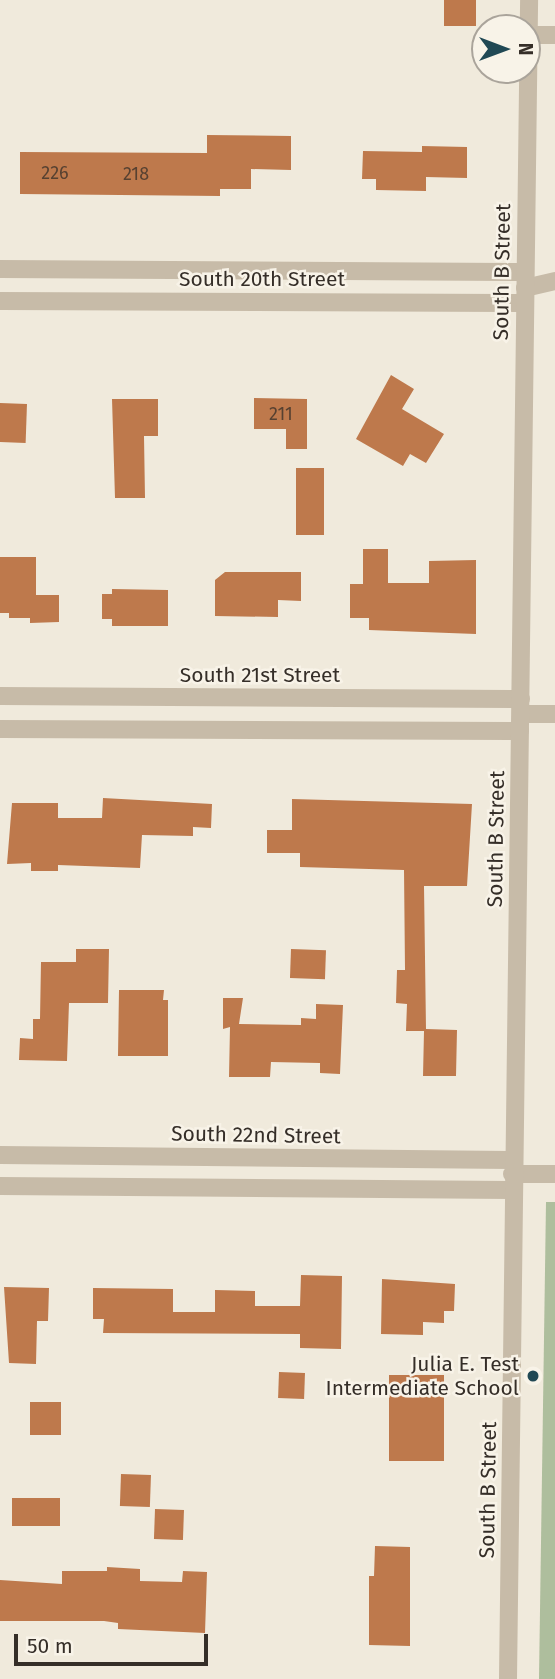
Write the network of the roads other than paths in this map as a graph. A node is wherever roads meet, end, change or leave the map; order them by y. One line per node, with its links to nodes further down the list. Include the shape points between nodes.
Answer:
1 (527, 84): 5 (street, South B Street)
2 (0, 268): 3 (street, South 20th Street)
3 (137, 270): 5 (street, South 20th Street); 7 (street)
4 (555, 281): 5 (street, South 20th Street)
5 (524, 288): 7 (street, South 20th Street); 11 (street, South B Street)
6 (0, 301): 7 (street, South 20th Street)
7 (139, 302)
8 (0, 696): 9 (street, South 21st Street)
9 (107, 696): 11 (street, South 21st Street); 13 (street)
10 (555, 714): 11 (street, South 21st Street)
11 (521, 715): 13 (street, South 21st Street); 17 (street, South B Street)
12 (0, 729): 13 (street, South 21st Street)
13 (107, 730)
14 (0, 1155): 15 (street, South 22nd Street)
15 (107, 1156): 17 (street, South 22nd Street); 19 (street)
16 (555, 1174): 17 (street, South 22nd Street)
17 (512, 1175): 19 (street, South 22nd Street); 20 (street, South B Street)
18 (0, 1186): 19 (street, South 22nd Street)
19 (109, 1187)
20 (508, 1679)

